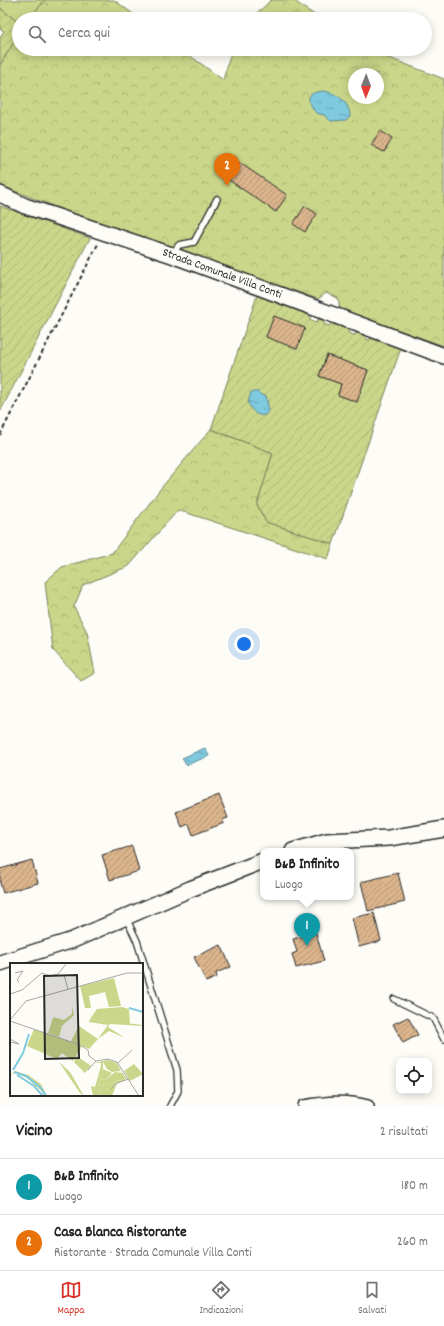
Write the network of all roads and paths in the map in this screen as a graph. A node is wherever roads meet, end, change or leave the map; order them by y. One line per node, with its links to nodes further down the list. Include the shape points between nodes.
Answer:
1 (0, 194): 3 (street, Strada Comunale Villa Conti, via 25,206)
2 (217, 199): 4 (lane, via 194,242 179,244)
3 (104, 232): 4 (street, Strada Comunale Villa Conti); 6 (path)
4 (172, 255): 5 (street, Strada Comunale Villa Conti)
5 (444, 356)
6 (0, 435)
7 (444, 829): 8 (street, via 389,838 327,841)
8 (303, 848)
9 (260, 862): 10 (street, via 190,889)
10 (126, 918): 11 (street, via 73,940); 14 (lane, via 144,963 177,1070 178,1091)
11 (0, 962)
12 (394, 999): 13 (lane, via 433,1018)
13 (444, 1039)
14 (170, 1106)
15 (304, 1106): 16 (street, via 338,1102)
16 (368, 1106)

